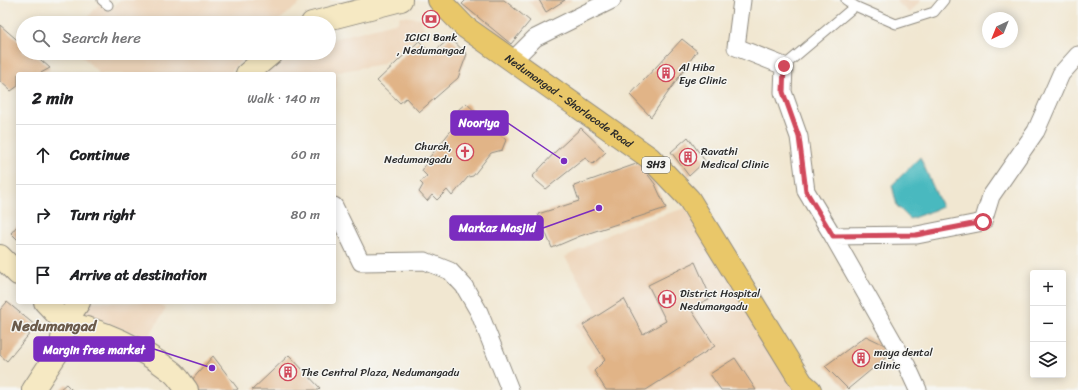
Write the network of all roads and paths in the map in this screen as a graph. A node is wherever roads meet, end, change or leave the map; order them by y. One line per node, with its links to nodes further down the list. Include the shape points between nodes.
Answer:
1 (333, 0): 9 (main road)
2 (401, 0): 10 (main road)
3 (438, 0): 13 (main road, Nedumangad - Shorlacode Road / SH3, via 466,26)
4 (612, 0): 13 (street, via 534,38)
5 (742, 0): 14 (street, via 736,47)
6 (846, 0): 8 (lane)
7 (944, 0): 8 (lane, via 934,12 896,24)
8 (855, 6): 14 (lane)
9 (316, 16)
10 (336, 17)
11 (1078, 55): 17 (street, via 1061,74 1036,131 992,196 983,222 916,235)
12 (264, 60): 15 (main road)
13 (512, 60): 23 (main road, Nedumangad - Shorlacode Road / SH3, via 650,158 689,199)
14 (784, 66): 17 (street, via 783,92 799,137 806,191)
15 (250, 72)
16 (336, 210): 26 (street, via 361,262 425,261 450,271 464,286 479,312)
17 (833, 236): 27 (street)
18 (0, 256): 19 (main road)
19 (16, 272)
20 (46, 304): 22 (main road)
21 (79, 304): 22 (main road)
22 (65, 323): 24 (main road, via 60,349); 25 (main road, via 85,326 134,347 173,372)
23 (804, 388)
24 (33, 390)
25 (187, 390)
26 (510, 390)
27 (918, 390)

